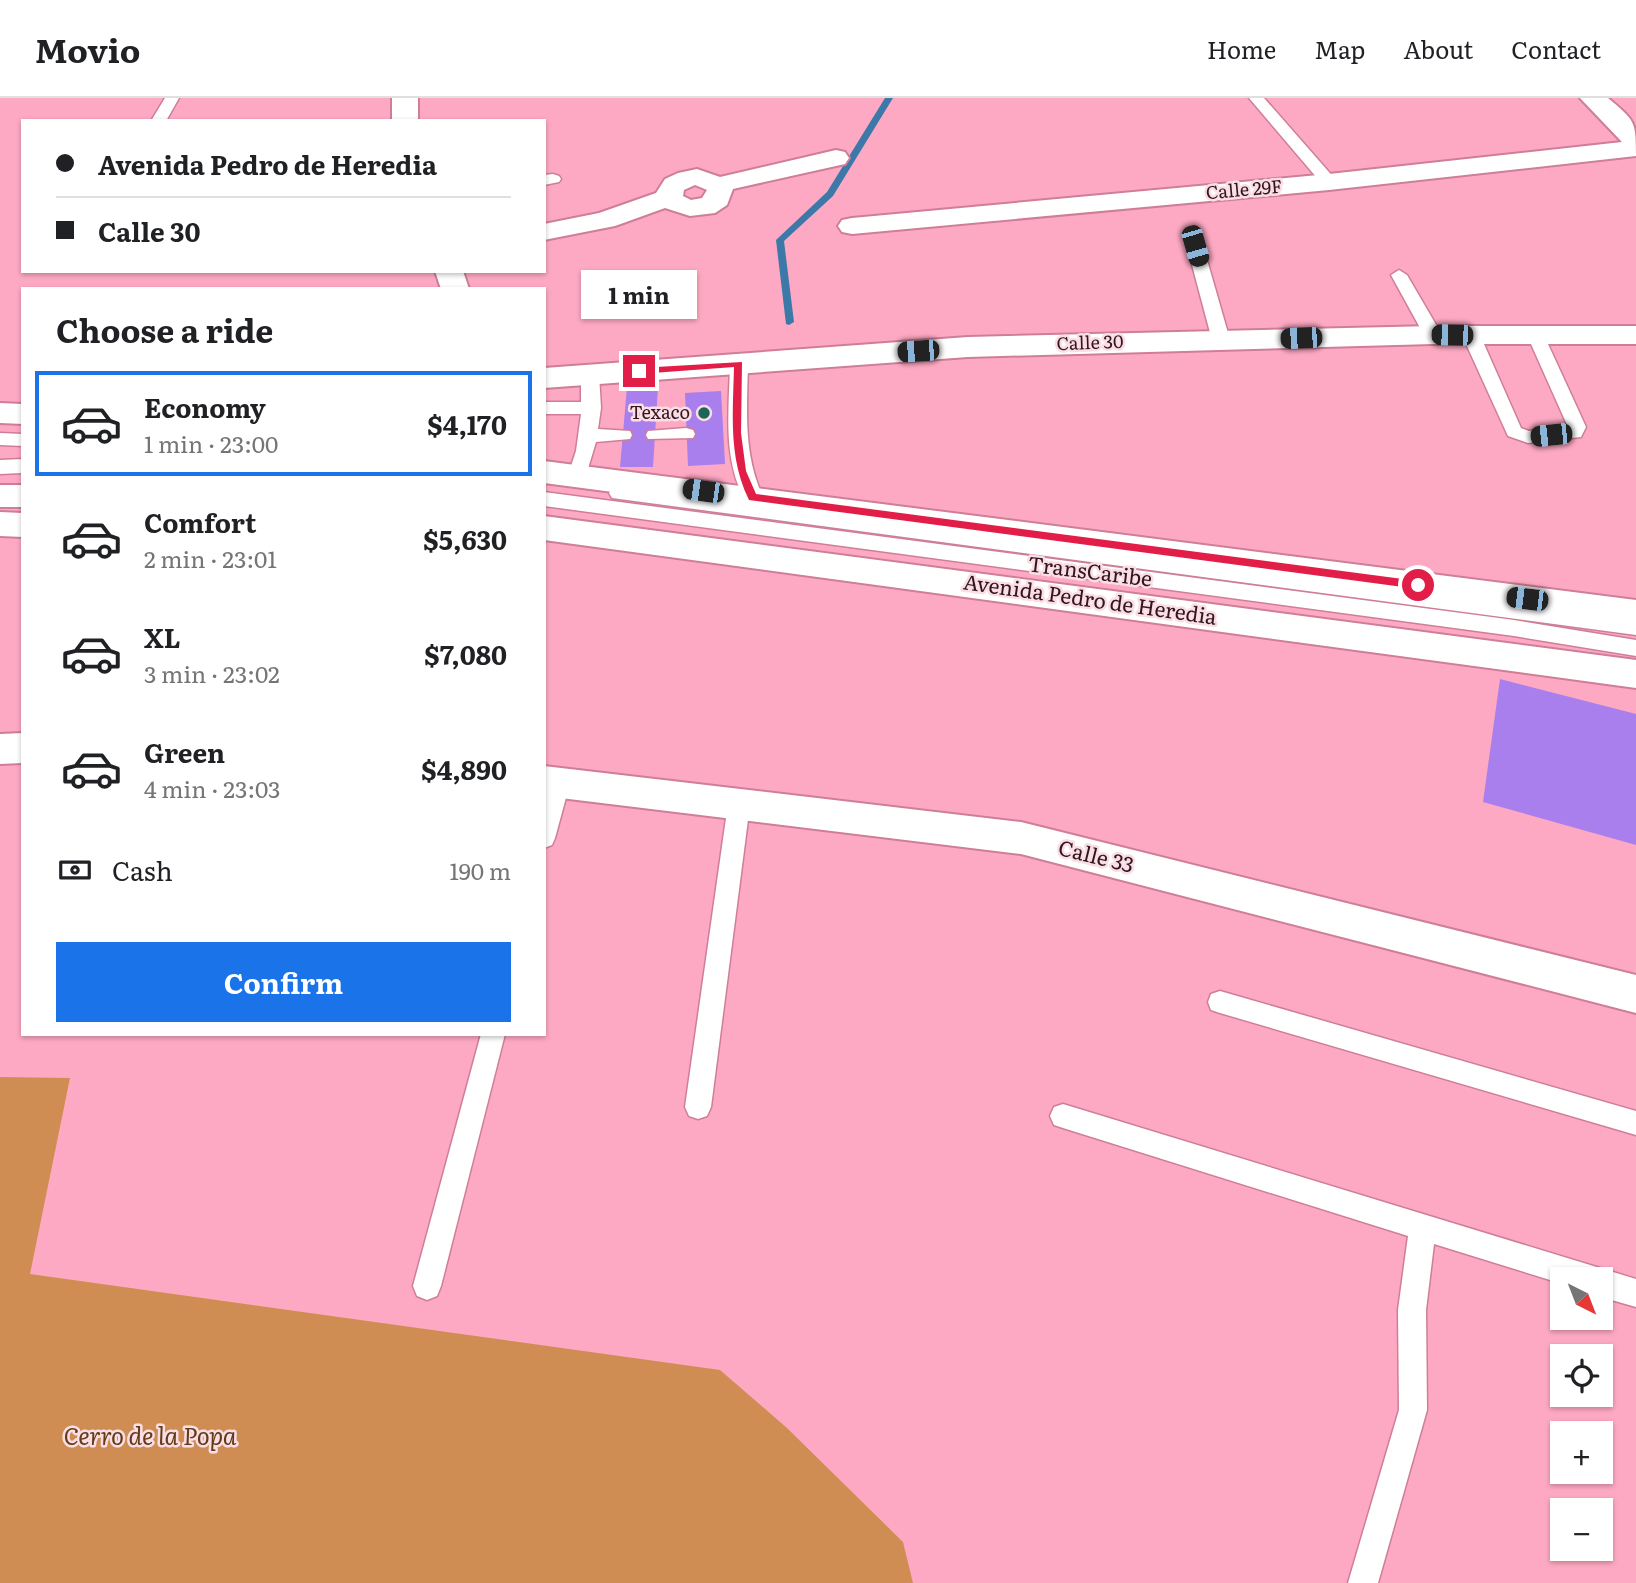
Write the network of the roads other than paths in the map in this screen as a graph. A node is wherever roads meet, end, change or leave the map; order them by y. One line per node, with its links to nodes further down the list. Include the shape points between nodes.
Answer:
1 (172, 98): 5 (lane)
2 (405, 98): 6 (main road)
3 (1256, 98): 11 (lane)
4 (1593, 98): 7 (main road)
5 (159, 119)
6 (405, 119)
7 (1628, 121): 8 (main road)
8 (1636, 142)
9 (1636, 148): 11 (main road, Calle 29F)
10 (836, 158): 13 (main road, via 718,185 719,200 698,209 685,208 669,198 605,220)
11 (1329, 182): 12 (main road, Calle 29F)
12 (852, 226)
13 (546, 232)
14 (1195, 246): 20 (lane)
15 (1399, 275): 16 (lane)
16 (1433, 335): 17 (main road, Calle 30); 20 (main road, Calle 30)
17 (1471, 335): 18 (main road, Calle 30); 18 (lane, via 1514,432 1528,437 1574,433 1577,427)
18 (1536, 335): 19 (main road, Calle 30)
19 (1636, 335)
20 (1221, 340): 21 (main road, Calle 30, via 968,347)
21 (738, 364): 22 (main road, Calle 30); 41 (lane, via 730,433)
22 (590, 374): 23 (main road, Calle 30); 25 (lane)
23 (546, 377)
24 (546, 408): 25 (lane)
25 (592, 408): 31 (lane)
26 (0, 412): 27 (main road)
27 (21, 414)
28 (686, 434): 30 (lane)
29 (623, 435): 31 (lane)
30 (655, 435)
31 (588, 436): 37 (lane)
32 (0, 439): 33 (lane)
33 (21, 440)
34 (21, 466): 35 (lane)
35 (0, 467)
36 (546, 472): 37 (main road)
37 (578, 475): 41 (main road)
38 (546, 484): 47 (lane, TransCaribe)
39 (0, 496): 40 (main road)
40 (21, 496)
41 (753, 497): 46 (main road)
42 (546, 499): 48 (lane, TransCaribe)
43 (0, 524): 44 (main road)
44 (21, 525)
45 (546, 528): 49 (main road, Avenida Pedro de Heredia)
46 (1636, 613)
47 (1636, 628)
48 (1636, 648)
49 (1636, 674)
50 (0, 748): 51 (main road)
51 (21, 748)
52 (552, 782): 53 (main road, Calle 33); 54 (lane)
53 (740, 804): 55 (main road, Calle 33, via 1021,838); 58 (lane)
54 (546, 824)
55 (1636, 994)
56 (1220, 1002): 60 (lane)
57 (492, 1036): 63 (lane)
58 (698, 1107)
59 (1063, 1116): 61 (lane)
60 (1636, 1123)
61 (1422, 1228): 62 (lane); 66 (lane, via 1412,1310 1413,1410)
62 (1550, 1267)
63 (427, 1286)
64 (1614, 1287): 65 (lane)
65 (1636, 1293)
66 (1363, 1583)

